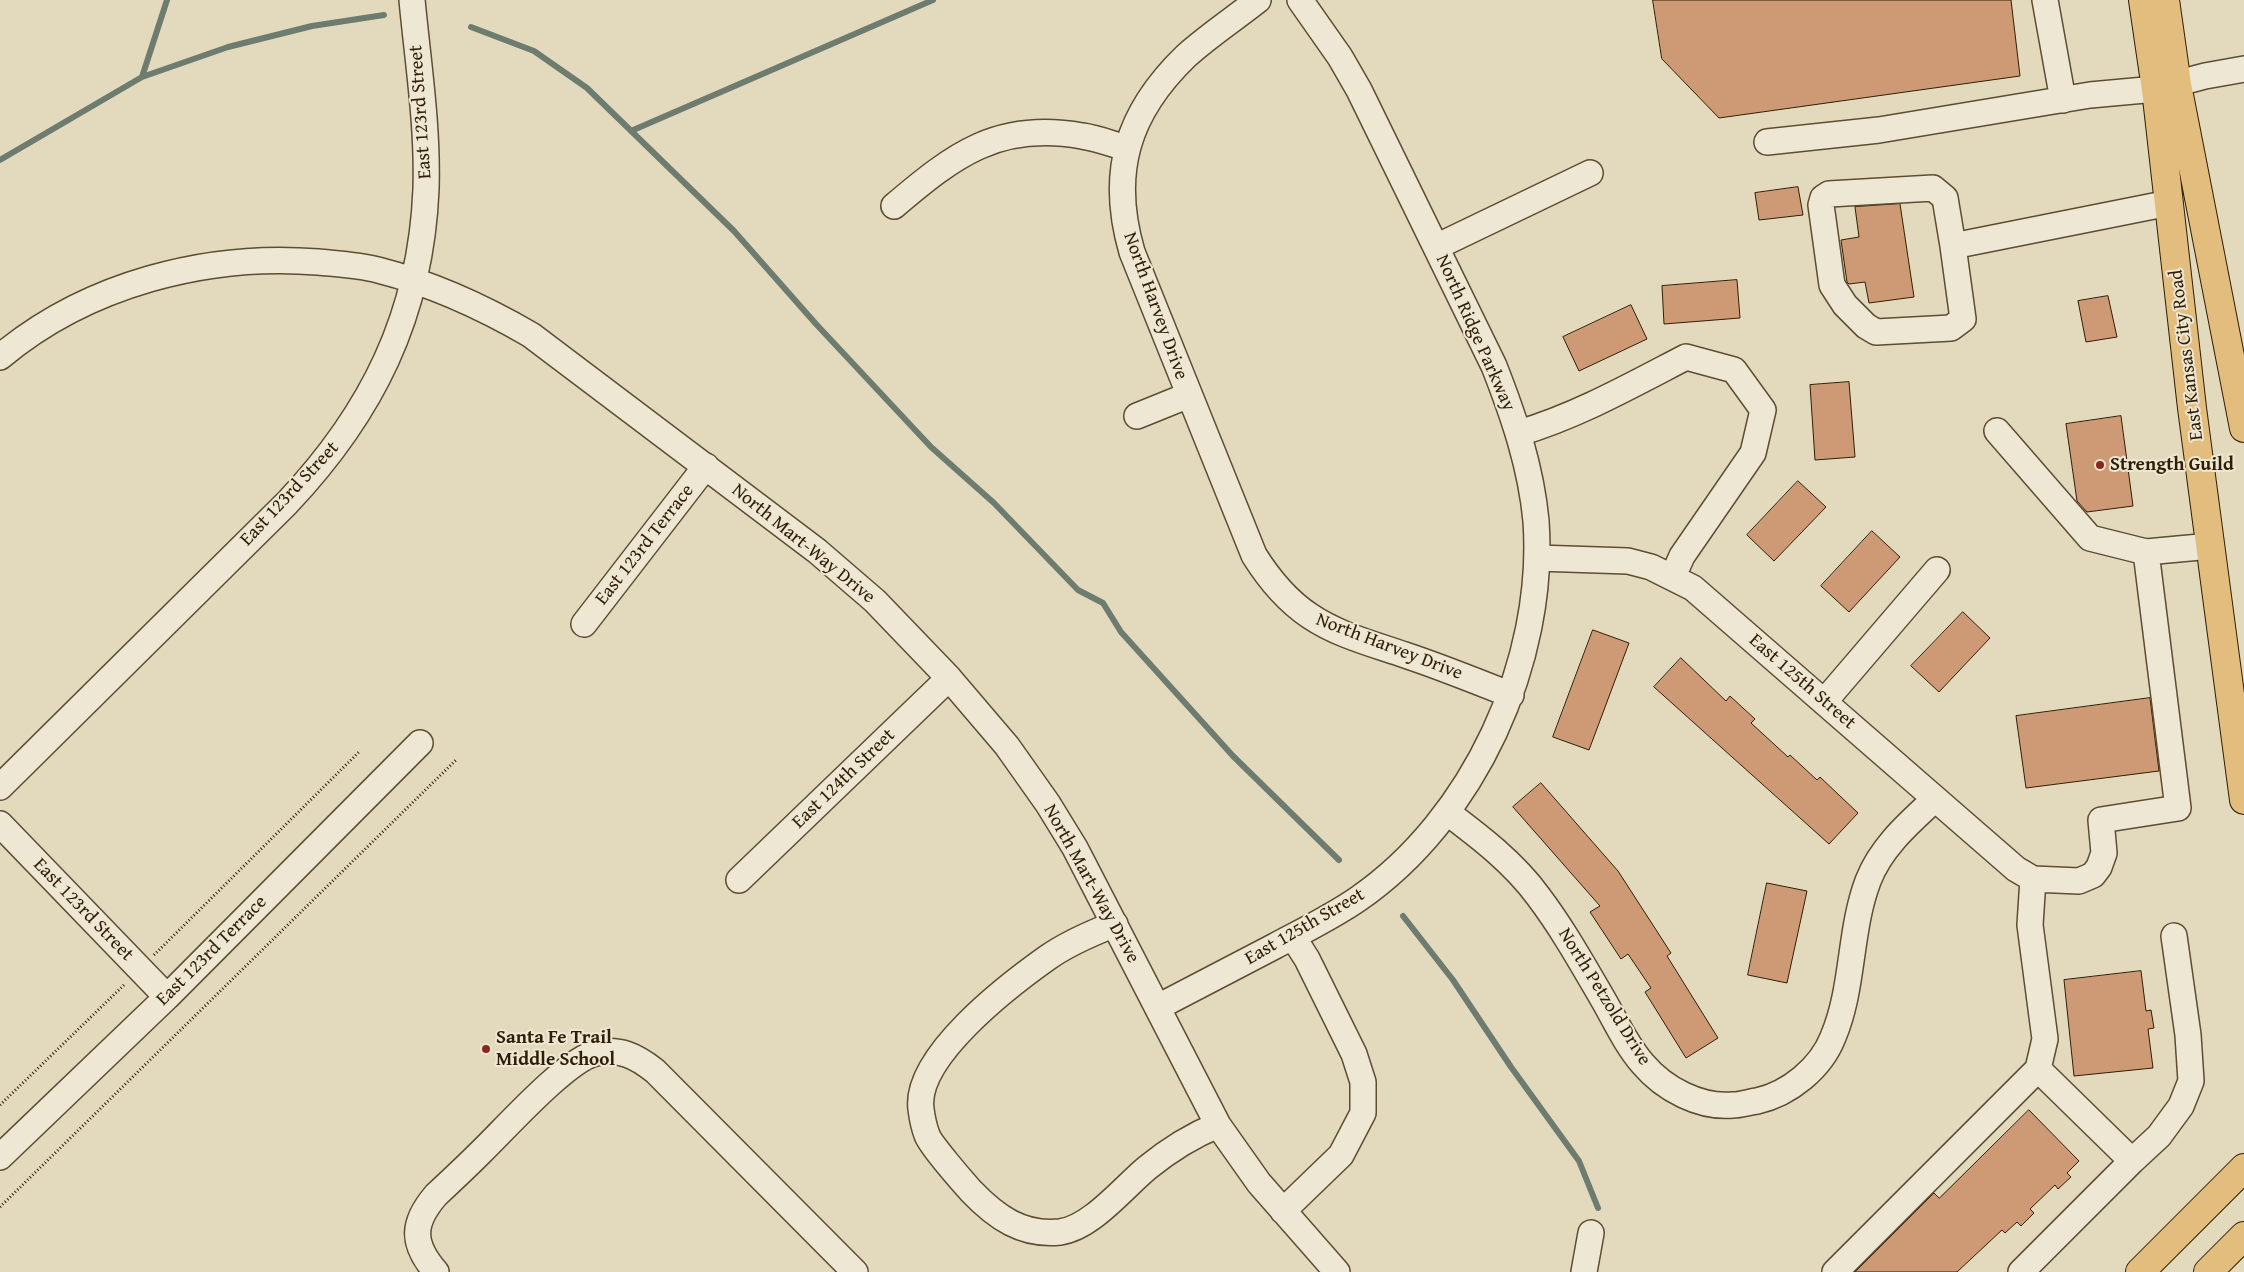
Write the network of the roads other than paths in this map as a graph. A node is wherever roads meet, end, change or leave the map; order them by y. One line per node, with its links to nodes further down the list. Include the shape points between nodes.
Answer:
1 (412, 0): 17 (street, East 123rd Street, via 426,160 423,226)
2 (1258, 0): 11 (street, North Harvey Drive, via 1188,55 1164,79 1132,129)
3 (1300, 0): 16 (street, North Ridge Parkway, via 1359,90)
4 (2045, 0): 9 (street)
5 (2143, 0): 8 (main road, East Kansas City Road)
6 (2165, 0): 8 (main road, East Kansas City Road)
7 (2244, 69): 8 (street)
8 (2167, 87): 9 (street); 13 (main road, East Kansas City Road); 21 (main road, East Kansas City Road)
9 (2062, 100): 10 (street, via 1879,130)
10 (1767, 142)
11 (1126, 148): 14 (street, via 1082,136 1053,133 993,140 936,170); 19 (street, North Harvey Drive, via 1121,194 1125,230)
12 (1590, 173): 16 (street)
13 (2169, 203): 15 (street); 25 (main road, East Kansas City Road)
14 (894, 206)
15 (1953, 246): 15 (street, via 1963,319 1951,328 1876,332 1845,305 1832,285 1821,206 1823,198 1830,194 1933,188 1945,198)
16 (1436, 247): 23 (street, North Ridge Parkway, via 1494,366)
17 (412, 281): 18 (street, North Mart-Way Drive, via 347,264 290,260 227,262 156,276 86,303 18,342); 24 (street, North Mart-Way Drive, via 456,296 531,335); 35 (street, East 123rd Street, via 404,315 384,367 350,428 329,456 287,504)
18 (0, 357)
19 (1189, 395): 20 (street, North Harvey Drive); 32 (street, North Harvey Drive, via 1254,555 1282,593 1309,616 1330,628)
20 (1137, 416)
21 (2244, 428)
22 (1997, 431): 26 (street, via 2090,538)
23 (1519, 432): 27 (street, North Ridge Parkway, via 1531,485); 29 (street, via 1542,426 1620,391 1686,357 1734,370 1762,410 1753,453 1682,556)
24 (706, 466): 30 (street, East 123rd Terrace); 31 (street, North Mart-Way Drive, via 817,551 875,601)
25 (2211, 546): 26 (street); 37 (main road, East Kansas City Road)
26 (2146, 552): 40 (street, via 2178,808 2101,820 2104,853 2093,875 2079,881)
27 (1537, 558): 29 (street, East 125th Street, via 1628,561); 32 (street, North Ridge Parkway, via 1528,634)
28 (1937, 570): 33 (street)
29 (1672, 576): 33 (street, East 125th Street, via 1693,588)
30 (584, 624)
31 (949, 678): 41 (street, East 124th Street); 42 (street, North Mart-Way Drive, via 1007,746 1048,804)
32 (1511, 695): 38 (street, East 125th Street)
33 (1824, 702): 36 (street, East 125th Street)
34 (420, 742): 45 (street, East 123rd Terrace)
35 (0, 787)
36 (1935, 799): 38 (street, North Petzold Drive, via 1902,829 1868,880 1843,1005 1825,1054 1814,1068 1785,1090 1768,1098 1732,1106 1688,1097 1664,1083 1642,1064 1537,894 1500,854); 40 (street, East 125th Street, via 2001,857)
37 (2244, 800)
38 (1448, 813): 43 (street, East 125th Street, via 1398,866 1365,893)
39 (0, 824): 45 (street, East 123rd Street)
40 (2034, 879): 47 (street, via 2030,925 2045,1039)
41 (739, 880)
42 (1115, 924): 46 (street, North Mart-Way Drive); 48 (street, via 1048,957 998,996 937,1056 926,1074 920,1107 927,1136 969,1189 1004,1220 1029,1231 1061,1232 1084,1224 1182,1141)
43 (1293, 936): 46 (street, East 125th Street); 52 (street, via 1354,1054 1363,1082 1363,1113 1341,1155)
44 (2174, 936): 50 (street, via 2191,1081 2181,1106 2159,1136)
45 (167, 997): 49 (street, East 123rd Terrace)
46 (1158, 1007): 48 (street, North Mart-Way Drive)
47 (2038, 1069): 50 (street); 61 (street)
48 (1218, 1125): 52 (street, North Mart-Way Drive)
49 (0, 1157)
50 (2132, 1161): 62 (street)
51 (2244, 1168): 63 (main road)
52 (1283, 1211): 57 (street, North Mart-Way Drive)
53 (1592, 1233): 60 (street)
54 (2244, 1236): 56 (main road)
55 (2244, 1254): 56 (main road)
56 (2213, 1267)
57 (1332, 1270)
58 (436, 1272): 59 (street, via 421,1248 416,1229 422,1211 550,1084 580,1060 593,1053 608,1051 623,1052 640,1059 655,1071)
59 (855, 1272)
60 (1584, 1272)
61 (1835, 1272)
62 (2021, 1272)
63 (2140, 1272)

